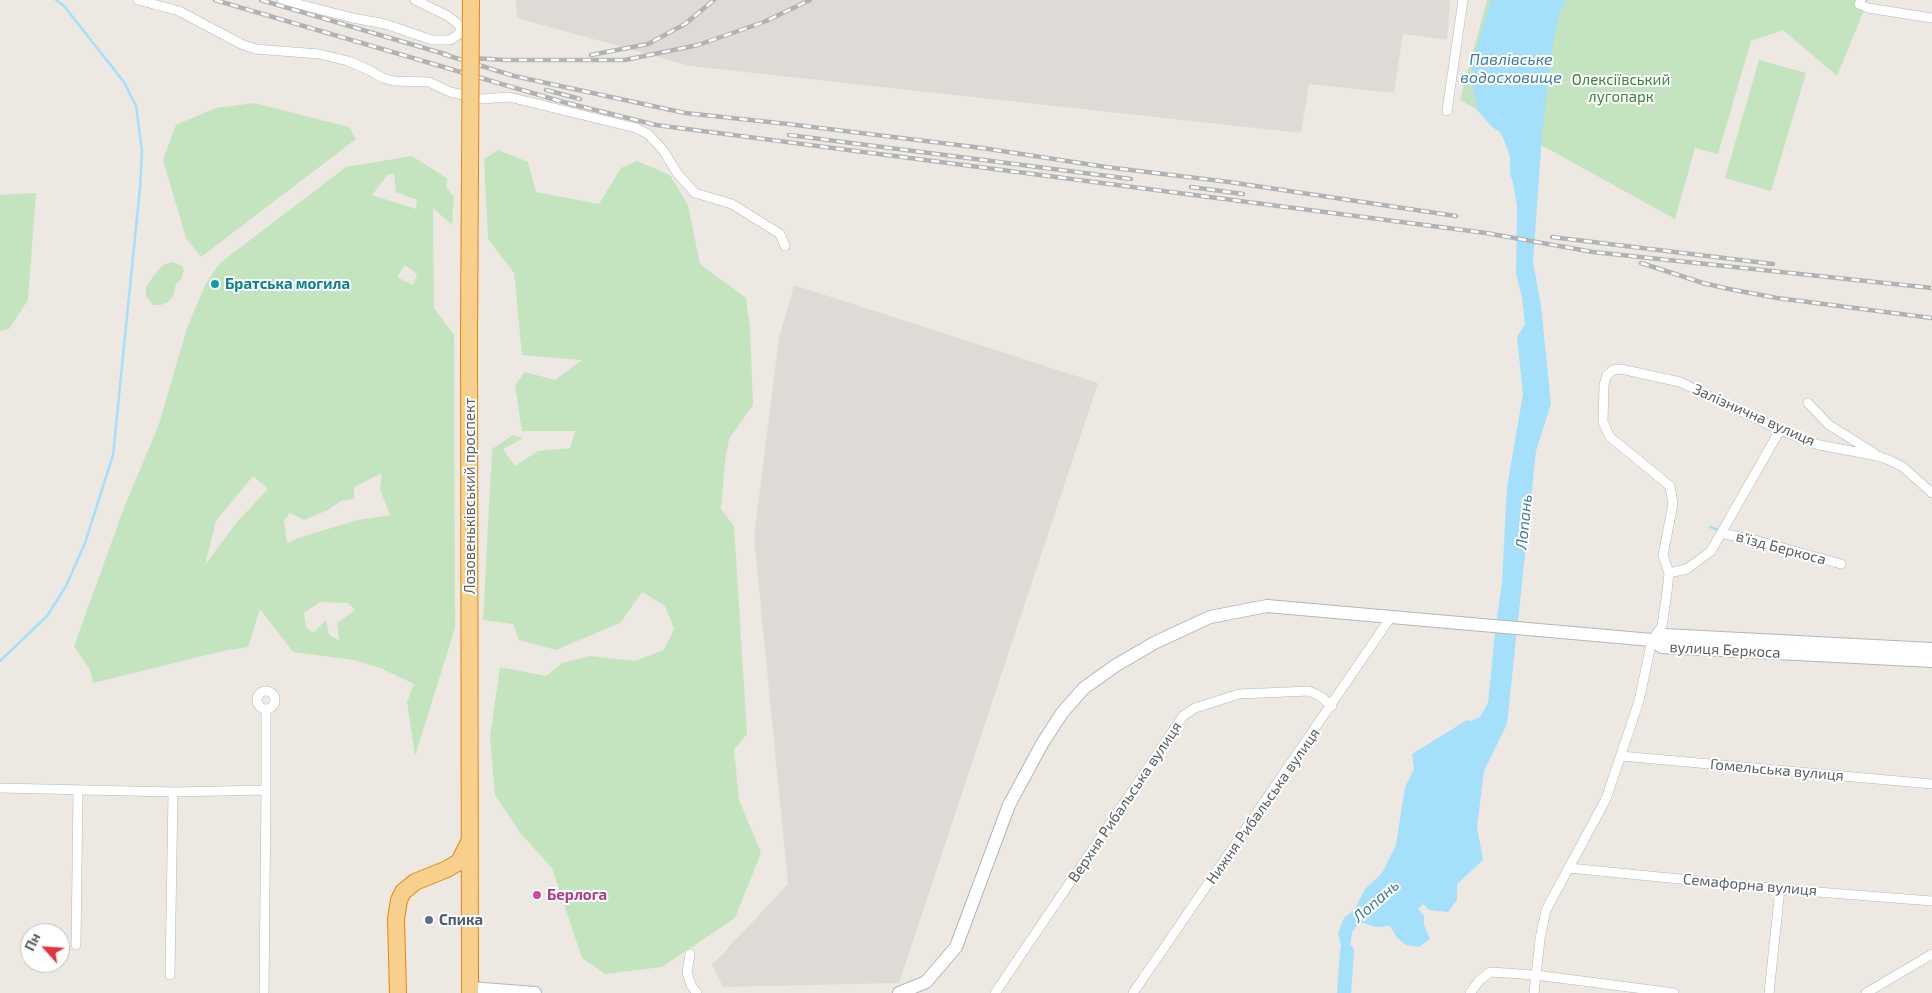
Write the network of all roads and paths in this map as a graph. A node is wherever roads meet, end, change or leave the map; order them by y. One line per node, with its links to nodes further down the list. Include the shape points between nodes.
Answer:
1 (138, 0): 9 (street, via 179,11 255,49 319,54 348,61 383,78 429,82 450,92 481,99 510,97 636,128 648,134 663,150 695,193 732,204 780,234)
2 (282, 0): 3 (street, via 385,24 432,40 450,40 459,34 458,24 448,16)
3 (415, 0)
4 (471, 0): 29 (highway, Лозовеньківський проспект, bridge)
5 (1463, 0): 8 (street)
6 (1861, 0): 7 (street, via 1859,4 1868,8)
7 (1932, 18)
8 (1447, 111)
9 (785, 246)
10 (1808, 403): 12 (street, via 1829,425)
11 (1780, 430): 12 (street, Залізнична вулиця, via 1819,445); 14 (street); 16 (street, Залізнична вулиця, via 1680,382 1621,369 1607,375 1602,422 1610,437 1670,486 1673,504 1663,555)
12 (1878, 456): 13 (street, Залізнична вулиця, via 1903,467)
13 (1932, 493)
14 (1723, 531): 15 (street, в’їзд Беркоса); 16 (street, via 1712,551 1686,569)
15 (1841, 564)
16 (1669, 573): 18 (street, via 1662,626)
17 (1391, 617): 18 (street); 21 (street, Нижня Рибальська вулиця); 43 (street, via 1267,606 1210,617 1154,643 1084,688 1062,713 1042,744 1009,805 956,946 926,982)
18 (1652, 640): 19 (street, вулиця Беркоса, via 1664,634); 20 (street, вулиця Беркоса, via 1662,647); 23 (street, via 1639,701)
19 (1932, 649)
20 (1932, 661)
21 (1332, 706): 44 (street, Верхня Рибальська вулиця, via 1309,691 1239,694 1195,708 1183,716); 45 (street, Нижня Рибальська вулиця)
22 (266, 710): 27 (street)
23 (1621, 756): 24 (street, Гомельська вулиця); 30 (street, via 1606,800)
24 (1932, 784)
25 (0, 788): 26 (street)
26 (78, 790): 28 (street); 33 (street)
27 (266, 790): 28 (street); 39 (street)
28 (173, 792): 36 (street)
29 (470, 840): 38 (highway, Лозовеньківський проспект); 40 (highway, via 459,862 415,882 402,892 396,919)
30 (1569, 868): 31 (street, Семафорна вулиця); 37 (street, via 1546,910)
31 (1780, 889): 32 (street, Семафорна вулиця); 49 (street)
32 (1932, 901)
33 (76, 945)
34 (690, 954): 42 (street, via 687,972)
35 (1932, 954): 50 (street)
36 (170, 975)
37 (1536, 975): 46 (street, via 1490,972); 47 (street); 48 (street)
38 (470, 991): 41 (street)
39 (264, 993)
40 (398, 993)
41 (535, 993)
42 (697, 993)
43 (899, 993)
44 (995, 993)
45 (1133, 993)
46 (1470, 993)
47 (1534, 993)
48 (1674, 993)
49 (1768, 993)
50 (1866, 993)

